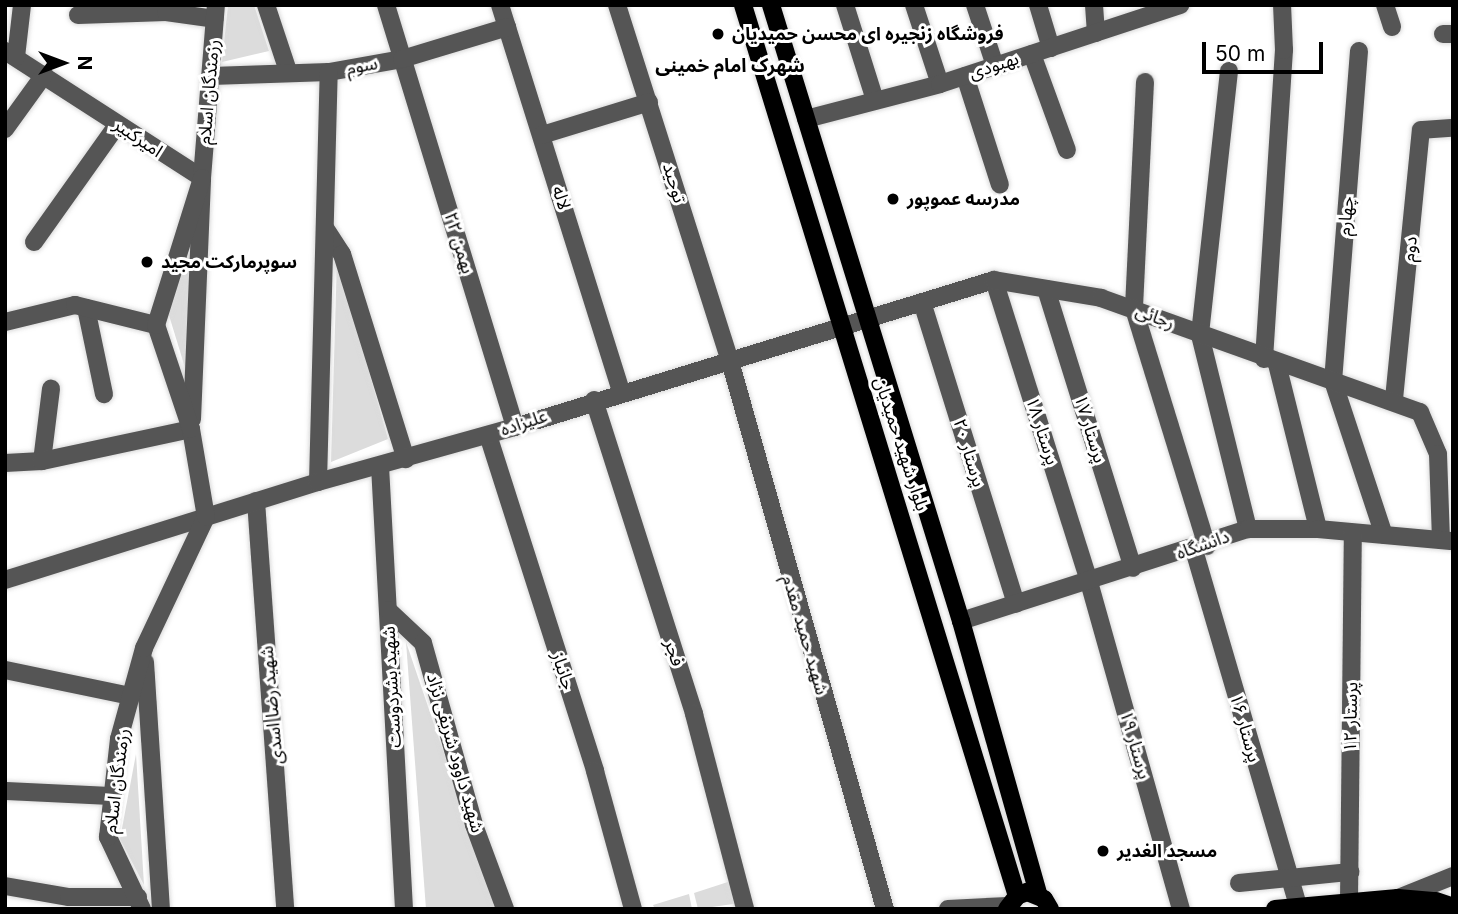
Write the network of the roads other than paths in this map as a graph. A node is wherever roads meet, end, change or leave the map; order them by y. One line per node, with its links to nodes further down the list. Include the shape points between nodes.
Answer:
1 (22, 5): 23 (street)
2 (266, 5): 27 (street)
3 (386, 5): 25 (street, ۲۲ بهمن)
4 (500, 5): 18 (street, لاله)
5 (617, 5): 36 (street, توحید)
6 (743, 5): 39 (main road, بلوار شهید حمیدیان)
7 (771, 5): 37 (main road, بلوار شهید حمیدیان)
8 (845, 5): 35 (street)
9 (914, 5): 34 (street)
10 (975, 5): 26 (street)
11 (1038, 5): 21 (street)
12 (1094, 5): 20 (street)
13 (1180, 5): 20 (street, بهبودی)
14 (1282, 5): 59 (street)
15 (1385, 5): 19 (street)
16 (215, 12): 17 (street); 31 (street, رزمندگان اسلام)
17 (78, 15)
18 (507, 27): 25 (street, سوم); 42 (street, لاله)
19 (1392, 27)
20 (1096, 33): 21 (street, بهبودی)
21 (1051, 48): 24 (street, بهبودی)
22 (1359, 51): 60 (street, چهارم)
23 (10, 54): 30 (street, امیرکبیر)
24 (1032, 54): 26 (street, بهبودی); 43 (street)
25 (402, 59): 29 (street, سوم); 66 (street, ۲۲ بهمن)
26 (995, 66): 32 (street, بهبودی)
27 (288, 71): 29 (street, سوم); 31 (street, سوم)
28 (1229, 71): 57 (street)
29 (329, 72): 46 (street)
30 (44, 75): 38 (street, امیرکبیر); 41 (street)
31 (211, 76): 44 (street, رزمندگان اسلام)
32 (965, 76): 34 (street, بهبودی); 45 (street)
33 (1145, 82): 52 (street, پرستار ۱۶)
34 (940, 84): 35 (street, بهبودی)
35 (875, 100): 37 (street, بهبودی)
36 (649, 102): 42 (street); 58 (street, توحید)
37 (806, 119): 39 (main road); 53 (main road, بلوار شهید حمیدیان)
38 (117, 125): 44 (street, امیرکبیر); 47 (street)
39 (780, 126): 56 (main road, بلوار شهید حمیدیان)
40 (1453, 128): 64 (street, دوم, via 1421,130)
41 (5, 129)
42 (542, 135): 62 (street, لاله)
43 (1067, 150)
44 (202, 178): 55 (street, رزمندگان اسلام); 67 (street, رزمندگان اسلام)
45 (1000, 185)
46 (325, 228): 69 (street, via 342,254); 74 (street)
47 (34, 242)
48 (994, 280): 49 (street, رجائی); 50 (street, رجائی); 87 (street, پرستار ۱۸)
49 (1046, 289): 52 (street, رجائی); 85 (street, پرستار ۱۷)
50 (922, 302): 53 (street, رجائی); 88 (street, پرستار ۲۰)
51 (86, 308): 54 (street, via 75,305); 55 (street); 63 (street)
52 (1134, 309): 57 (street, رجائی); 84 (street, پرستار ۱۶)
53 (866, 319): 56 (street, رجائی); 77 (main road, بلوار شهید حمیدیان)
54 (5, 322)
55 (156, 326): 67 (street, رزمندگان اسلام)
56 (841, 327): 58 (street, علیزاده); 82 (main road, بلوار شهید حمیدیان)
57 (1200, 335): 59 (street, رجائی); 78 (street)
58 (730, 361): 62 (street, علیزاده); 114 (street, شهید حمید مقدم)
59 (1271, 361): 60 (street, رجائی); 79 (street)
60 (1333, 381): 64 (street, رجائی); 81 (street)
61 (51, 389): 70 (street)
62 (621, 392): 65 (street, علیزاده)
63 (104, 394)
64 (1394, 399): 73 (street, رجائی, via 1420,412)
65 (594, 400): 66 (street, علیزاده); 113 (street, فجر, via 694,714)
66 (515, 427): 68 (street, علیزاده)
67 (191, 429): 70 (street); 76 (street, رزمندگان اسلام)
68 (488, 435): 69 (street, علیزاده); 112 (street, جانباز, via 595,771)
69 (406, 459): 72 (street, علیزاده)
70 (42, 461): 71 (street)
71 (5, 463)
72 (380, 466): 74 (street, علیزاده); 89 (street, شهید بشردوست)
73 (1446, 472): 83 (street)
74 (318, 482): 75 (street, علیزاده)
75 (256, 501): 76 (street, علیزاده); 109 (street, شهید رضا اسدی)
76 (206, 517): 86 (street, علیزاده); 91 (street, رزمندگان اسلام)
77 (932, 527): 82 (main road); 90 (main road, بلوار شهید حمیدیان)
78 (1248, 529): 79 (street, دانشگاه); 84 (street, دانشگاه)
79 (1318, 529): 80 (street, دانشگاه)
80 (1353, 533): 81 (street, دانشگاه); 96 (street, پرستار ۱۲)
81 (1384, 535): 83 (street, دانشگاه)
82 (909, 537): 105 (main road, بلوار شهید حمیدیان)
83 (1447, 541)
84 (1200, 548): 85 (street, دانشگاه); 98 (street, پرستار ۱۶)
85 (1133, 568): 87 (street, دانشگاه)
86 (5, 580)
87 (1089, 582): 88 (street, دانشگاه); 117 (street, پرستار ۱۹)
88 (1016, 604): 90 (street, دانشگاه)
89 (388, 610): 110 (street, شهید بشردوست); 111 (street, شهید داوود شریفی نژاد, via 423,643 474,825)
90 (961, 621): 101 (main road, بلوار شهید حمیدیان)
91 (144, 648): 93 (street, رزمندگان اسلام); 108 (street, رزمندگان اسلام)
92 (5, 670): 93 (street)
93 (131, 695): 95 (street, رزمندگان اسلام, via 119,739)
94 (5, 791): 95 (street)
95 (112, 796): 104 (street, رزمندگان اسلام, via 108,837)
96 (1350, 872): 98 (street); 103 (street, پرستار ۱۲)
97 (1453, 876): 102 (street)
98 (1287, 878): 99 (street); 107 (street, پرستار ۱۶)
99 (1239, 883)
100 (5, 886): 104 (street)
101 (1038, 894): 105 (main road); 116 (main road)
102 (1398, 898): 103 (main road); 106 (main road)
103 (1349, 901): 107 (main road)
104 (140, 903)
105 (1010, 904): 115 (street)
106 (1444, 904): 119 (main road)
107 (1298, 906): 118 (main road)
108 (161, 909)
109 (285, 909)
110 (404, 909)
111 (505, 909)
112 (633, 909)
113 (745, 909)
114 (885, 909)
115 (948, 909)
116 (1051, 909)
117 (1181, 909)
118 (1276, 909)
119 (1417, 909)

